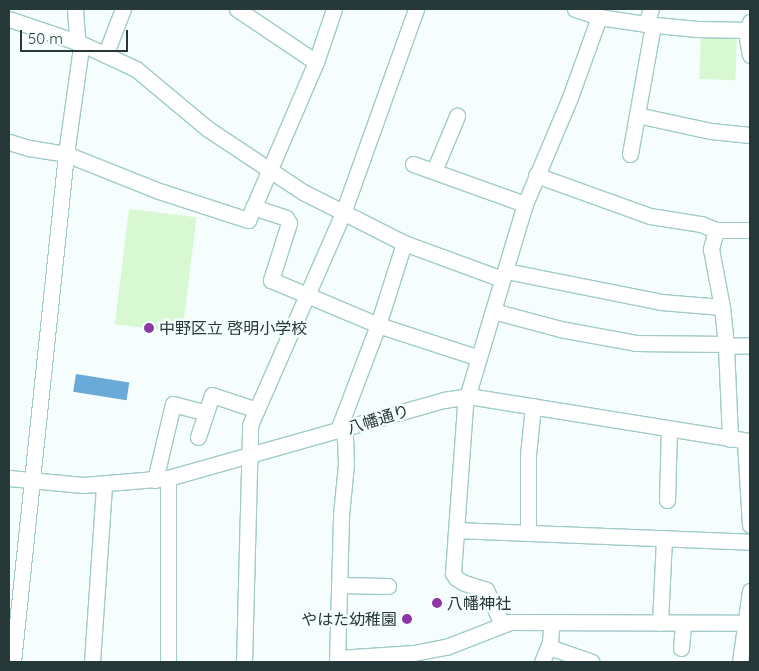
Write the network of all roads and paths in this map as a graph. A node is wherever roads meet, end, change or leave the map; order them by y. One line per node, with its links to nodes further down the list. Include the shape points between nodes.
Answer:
1 (75, 9): 12 (street)
2 (123, 9): 13 (street)
3 (237, 9): 15 (street)
4 (334, 9): 15 (street)
5 (416, 9): 28 (street)
6 (575, 9): 8 (street)
7 (651, 9): 10 (street)
8 (599, 17): 10 (street); 25 (street, via 569,100)
9 (9, 19): 12 (street)
10 (650, 24): 11 (street); 16 (street)
11 (749, 26): 14 (street)
12 (80, 43): 13 (street); 20 (street)
13 (106, 53): 23 (street, via 136,69 208,129)
14 (750, 54)
15 (316, 62): 23 (street)
16 (637, 115): 18 (street, via 711,131); 21 (street)
17 (457, 116): 24 (street)
18 (750, 135)
19 (9, 142): 20 (street)
20 (66, 154): 27 (street, via 159,191 248,220); 51 (street)
21 (630, 154)
22 (413, 164): 24 (street)
23 (269, 170): 27 (street); 28 (street)
24 (434, 171): 26 (street)
25 (536, 175): 26 (street); 29 (street, via 650,216 701,224)
26 (525, 204): 32 (street)
27 (253, 207): 33 (street, via 286,218 289,224 271,280)
28 (344, 213): 31 (street); 33 (street)
29 (716, 230): 30 (street); 34 (street, via 711,249)
30 (750, 230)
31 (404, 243): 32 (street); 36 (street)
32 (504, 275): 34 (street, via 661,302); 35 (street)
33 (307, 295): 36 (street); 42 (street)
34 (722, 307): 37 (street)
35 (493, 311): 37 (street, via 560,329 636,343); 39 (street)
36 (378, 325): 39 (street); 45 (street, via 340,425)
37 (726, 345): 38 (street); 47 (street)
38 (750, 345)
39 (479, 358): 40 (street)
40 (468, 396): 41 (street, 八幡通り); 45 (street, 八幡通り); 55 (street)
41 (533, 406): 44 (street, 八幡通り); 56 (street, via 528,455)
42 (257, 410): 43 (street, via 212,395); 48 (street, via 250,425)
43 (206, 413): 46 (street); 50 (street, via 173,404)
44 (669, 429): 47 (street, 八幡通り); 53 (street)
45 (342, 430): 48 (street, 八幡通り); 59 (street, via 346,464)
46 (198, 437)
47 (742, 440): 54 (street)
48 (250, 455): 50 (street, 八幡通り); 73 (street)
49 (9, 478): 51 (street, 八幡通り)
50 (161, 479): 52 (street, 八幡通り); 72 (street)
51 (30, 482): 52 (street, 八幡通り); 70 (street)
52 (104, 484): 71 (street)
53 (668, 500)
54 (750, 525)
55 (456, 530): 56 (street); 66 (street, via 453,573 464,583 486,590)
56 (528, 533): 57 (street)
57 (664, 538): 58 (street); 63 (street)
58 (750, 542)
59 (339, 585): 60 (street); 69 (street)
60 (388, 586)
61 (750, 591): 65 (street)
62 (552, 622): 63 (street); 66 (street); 67 (street)
63 (660, 622): 64 (street)
64 (683, 623): 65 (street); 68 (street)
65 (747, 623): 76 (street)
66 (502, 624): 69 (street, via 446,647)
67 (550, 642): 74 (street); 75 (street, via 552,648)
68 (682, 648)
69 (337, 660)
70 (13, 662)
71 (92, 662)
72 (168, 662)
73 (244, 662)
74 (542, 662)
75 (592, 662)
76 (740, 662)

